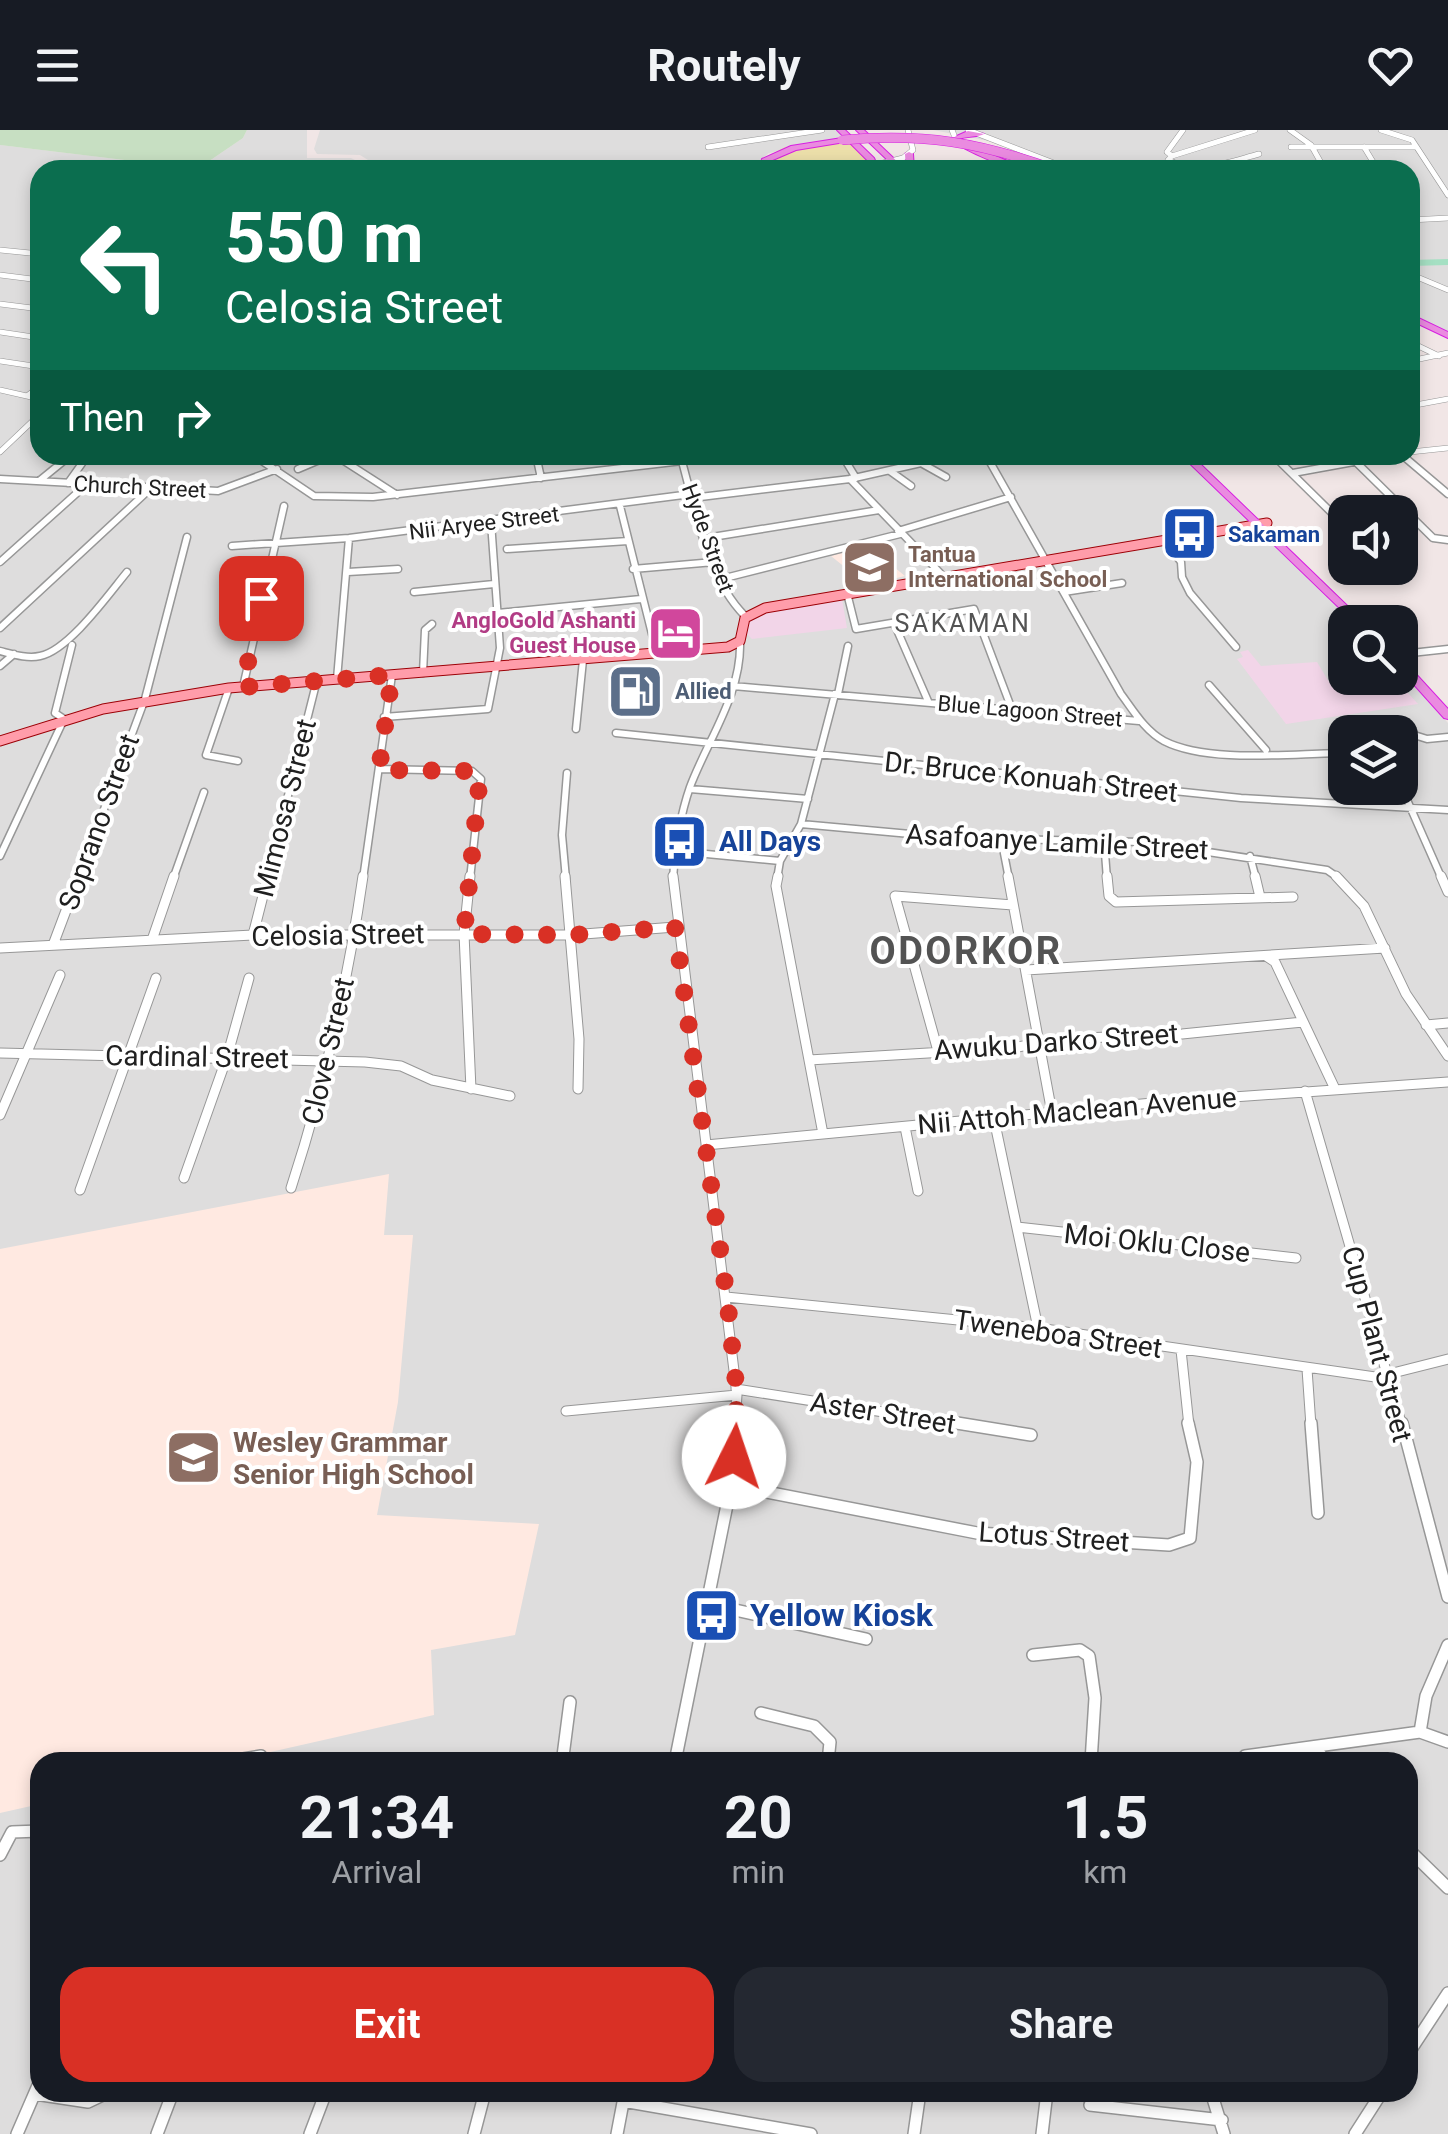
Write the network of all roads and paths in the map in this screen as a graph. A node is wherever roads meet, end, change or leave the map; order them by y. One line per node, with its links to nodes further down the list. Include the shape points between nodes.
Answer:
1 (822, 130): 16 (street)
2 (850, 130): 25 (highway)
3 (860, 130): 14 (highway)
4 (906, 130): 20 (street, via 913,150)
5 (934, 130): 32 (highway, bridge)
6 (968, 130): 12 (street)
7 (1183, 130): 22 (street, via 1166,152)
8 (1255, 130): 22 (street)
9 (1290, 130): 15 (street)
10 (1381, 130): 19 (street)
11 (953, 133): 12 (highway); 29 (highway, via 964,146)
12 (980, 134): 33 (street)
13 (844, 138): 23 (highway); 24 (highway); 30 (highway, bridge, via 943,138); 31 (highway, bridge, via 946,135)
14 (876, 145): 20 (highway); 26 (highway)
15 (1311, 145): 17 (street); 18 (street); 36 (street)
16 (708, 147)
17 (1290, 147)
18 (1364, 147): 19 (street); 37 (street)
19 (1416, 147): 38 (street)
20 (908, 153): 27 (street); 28 (highway)
21 (1259, 154): 35 (street)
22 (1172, 156): 34 (street)
23 (773, 160)
24 (878, 160)
25 (880, 160)
26 (882, 160)
27 (893, 160)
28 (909, 160)
29 (1000, 160)
30 (1017, 160)
31 (1029, 160)
32 (1042, 160)
33 (1044, 160)
34 (1168, 160)
35 (1235, 160)
36 (1319, 160)
37 (1372, 160)
38 (1448, 195)
39 (1448, 218): 40 (street)
40 (1420, 219)
41 (0, 250): 42 (street)
42 (30, 253)
43 (0, 275): 45 (street)
44 (1420, 278): 46 (street)
45 (30, 279)
46 (1448, 290)
47 (0, 304): 48 (street)
48 (28, 308)
49 (1420, 325): 52 (highway)
50 (0, 332): 51 (street)
51 (30, 336)
52 (1448, 338)
53 (1420, 346): 54 (street)
54 (1444, 356)
55 (0, 361): 56 (street)
56 (30, 366)
57 (0, 390): 58 (street)
58 (28, 396)
59 (1448, 399): 60 (street)
60 (1420, 404)
61 (30, 424): 64 (street)
62 (1448, 448): 63 (street)
63 (1420, 451)
64 (0, 452)
65 (58, 465): 91 (street)
66 (81, 465): 92 (street)
67 (269, 465): 84 (street)
68 (307, 465): 83 (street)
69 (355, 465): 97 (street)
70 (538, 465): 88 (street)
71 (632, 465): 88 (street)
72 (683, 465): 98 (street, Hyde Street)
73 (847, 465): 90 (street)
74 (915, 465): 85 (street, Nii Aryee Street)
75 (928, 465): 87 (street, Nii Aryee Street)
76 (992, 465): 99 (street, Blue Lagoon Street)
77 (1197, 465): 105 (highway)
78 (1207, 465): 105 (highway)
79 (1285, 465): 86 (street)
80 (1336, 465): 86 (street)
81 (1358, 465): 111 (street, via 1433,538)
82 (1414, 465): 96 (street)
83 (298, 469)
84 (277, 470): 95 (street, Church Street, via 224,490); 97 (street, via 314,496)
85 (890, 470): 90 (street, Nii Aryee Street); 94 (street)
86 (1293, 472): 102 (street)
87 (946, 477)
88 (541, 478): 97 (street)
89 (0, 479): 91 (street, Church Street)
90 (853, 479): 98 (street, Nii Aryee Street); 103 (street)
91 (40, 481): 92 (street, Church Street)
92 (68, 483): 93 (street, Church Street)
93 (87, 484): 95 (street, Church Street); 117 (street)
94 (911, 486)
95 (151, 488): 137 (street)
96 (1448, 494)
97 (397, 495)
98 (692, 496): 101 (street, Nii Aryee Street); 109 (street, Hyde Street)
99 (1011, 497): 106 (street); 116 (street, Blue Lagoon Street)
100 (284, 506): 113 (street)
101 (620, 506): 104 (street, Nii Aryee Street); 112 (street)
102 (1328, 508)
103 (879, 510): 106 (street); 109 (street)
104 (491, 522): 108 (street, Nii Aryee Street); 126 (street)
105 (1261, 522): 110 (main road); 131 (highway); 132 (highway)
106 (899, 532): 123 (street); 124 (street)
107 (187, 536): 161 (street, Soprano Street)
108 (349, 538): 113 (street, Nii Aryee Street); 122 (street)
109 (706, 538): 118 (street, Hyde Street)
110 (1164, 540): 116 (main road); 141 (street, via 1181,562 1190,593)
111 (1448, 540)
112 (628, 541): 115 (street); 120 (street)
113 (276, 545): 114 (street, Nii Aryee Street); 158 (street)
114 (232, 546)
115 (508, 548)
116 (1044, 560): 123 (main road); 128 (street, Blue Lagoon Street)
117 (0, 562)
118 (714, 562): 120 (street); 124 (street, Hyde Street)
119 (398, 568): 122 (street)
120 (634, 569): 130 (street)
121 (128, 572): 145 (street, via 48,654)
122 (348, 572): 154 (street)
123 (944, 577): 129 (main road)
124 (721, 579): 134 (street, Hyde Street)
125 (1122, 583): 128 (street)
126 (494, 584): 127 (street); 133 (street)
127 (414, 592)
128 (1064, 592): 168 (street, Blue Lagoon Street)
129 (848, 593): 134 (main road); 135 (street, via 856,629)
130 (642, 600): 133 (street); 146 (street)
131 (1343, 605)
132 (1351, 605)
133 (498, 613): 149 (street)
134 (745, 616): 138 (main road)
135 (894, 623): 162 (street); 164 (street, via 974,609)
136 (432, 624): 150 (street, via 425,630)
137 (0, 628)
138 (741, 644): 146 (main road); 157 (street)
139 (72, 645): 167 (street, via 56,713)
140 (848, 646): 160 (street)
141 (1236, 647)
142 (1448, 648): 144 (street)
143 (0, 652): 145 (street)
144 (1418, 653)
145 (14, 654): 148 (street)
146 (656, 654): 147 (main road)
147 (583, 660): 149 (main road); 169 (street)
148 (0, 666)
149 (499, 667): 150 (main road); 166 (street, via 486,711)
150 (423, 673): 152 (main road)
151 (1418, 673): 163 (highway)
152 (392, 675): 154 (main road); 166 (street, Clove Street)
153 (1418, 678): 165 (highway)
154 (337, 679): 155 (main road)
155 (316, 680): 158 (main road); 201 (street, Mimosa Street)
156 (1209, 685): 175 (street)
157 (733, 686): 160 (street, Blue Lagoon Street); 174 (street)
158 (243, 687): 159 (main road)
159 (229, 688): 161 (main road); 178 (street, via 206,755)
160 (837, 694): 162 (street, Blue Lagoon Street); 177 (street)
161 (145, 699): 167 (main road); 204 (street, Soprano Street)
162 (928, 701): 164 (street, Blue Lagoon Street)
163 (1448, 702)
164 (1010, 707): 168 (street, Blue Lagoon Street)
165 (1448, 716)
166 (384, 717): 179 (street, Clove Street)
167 (64, 720): 173 (main road); 191 (street)
168 (1140, 721): 175 (street, via 1173,743 1226,753)
169 (576, 730)
170 (616, 734): 174 (street, Dr. Bruce Konuah Street)
171 (1418, 736): 172 (street)
172 (1448, 737)
173 (0, 740)
174 (708, 742): 177 (street, Dr. Bruce Konuah Street); 181 (street)
175 (1267, 751): 176 (street)
176 (1328, 753)
177 (821, 754): 183 (street); 185 (street, Dr. Bruce Konuah Street)
178 (238, 761)
179 (379, 770): 199 (street, Clove Street); 200 (street, via 480,776)
180 (568, 774): 202 (street, via 562,835)
181 (690, 789): 183 (street); 190 (street)
182 (204, 792): 203 (street)
183 (808, 799): 187 (street)
184 (1409, 805): 185 (street)
185 (1410, 808): 186 (street, Dr. Bruce Konuah Street); 194 (street)
186 (1448, 810)
187 (801, 824): 188 (street, Asafoanye Lamile Street); 193 (street)
188 (1001, 838): 189 (street, Asafoanye Lamile Street); 197 (street)
189 (1104, 840): 192 (street, Asafoanye Lamile Street); 196 (street, via 1113,901)
190 (674, 851): 193 (street); 198 (street)
191 (0, 856)
192 (1250, 856): 196 (street); 206 (street, Asafoanye Lamile Street, via 1327,870 1348,883)
193 (780, 861): 223 (street, via 779,918)
194 (1448, 892)
195 (1293, 897): 196 (street)
196 (1260, 898)
197 (1013, 906): 208 (street); 216 (street, via 895,896)
198 (675, 927): 202 (street, Celosia Street); 235 (street)
199 (355, 934): 200 (street, Celosia Street); 201 (street, Celosia Street); 222 (street, Clove Street)
200 (464, 934): 202 (street, Celosia Street); 225 (street)
201 (252, 935): 203 (street, Celosia Street)
202 (572, 935): 226 (street)
203 (152, 940): 204 (street, Celosia Street)
204 (54, 945): 205 (street, Celosia Street)
205 (0, 948)
206 (1385, 948): 207 (street); 214 (street, Asafoanye Lamile Street)
207 (1266, 956): 208 (street); 212 (street)
208 (1026, 970): 215 (street)
209 (60, 974): 218 (street)
210 (156, 978): 219 (street)
211 (249, 978): 221 (street)
212 (1303, 1022): 215 (street, Awuku Darko Street); 227 (street)
213 (1448, 1023): 214 (street)
214 (1426, 1025): 220 (street, Asafoanye Lamile Street)
215 (1040, 1045): 216 (street, Awuku Darko Street); 230 (street)
216 (938, 1051): 223 (street, Awuku Darko Street)
217 (0, 1052): 218 (street, Cardinal Street)
218 (26, 1053): 219 (street, Cardinal Street); 231 (street)
219 (128, 1056): 221 (street, Cardinal Street); 238 (street)
220 (1448, 1056)
221 (227, 1057): 222 (street, Cardinal Street); 236 (street)
222 (326, 1060): 225 (street, Cardinal Street, via 401,1066); 237 (street, Clove Street)
223 (809, 1060): 234 (street)
224 (1448, 1082): 227 (street, Nii Attoh Maclean Avenue)
225 (471, 1089): 229 (street, Cardinal Street)
226 (578, 1089)
227 (1335, 1089): 228 (street, Nii Attoh Maclean Avenue)
228 (1305, 1091): 230 (street, Nii Attoh Maclean Avenue); 247 (street, Cup Plant Street)
229 (510, 1096)
230 (1052, 1113): 232 (street, Nii Attoh Maclean Avenue)
231 (0, 1116)
232 (994, 1119): 233 (street, Nii Attoh Maclean Avenue); 240 (street)
233 (905, 1126): 234 (street, Nii Attoh Maclean Avenue); 239 (street)
234 (823, 1134): 235 (street, Nii Attoh Maclean Avenue)
235 (706, 1144): 242 (street)
236 (184, 1178)
237 (292, 1188)
238 (80, 1190)
239 (918, 1192)
240 (1017, 1227): 241 (street, Moi Oklu Close); 243 (street)
241 (1296, 1258)
242 (726, 1296): 243 (street, Tweneboa Street); 248 (street)
243 (1038, 1328): 244 (street, Tweneboa Street)
244 (1181, 1350): 246 (street, Tweneboa Street); 251 (street, Lotus Street, via 1197,1462 1190,1538 1169,1544 977,1533)
245 (1448, 1359): 247 (street)
246 (1306, 1369): 247 (street, Tweneboa Street); 252 (street)
247 (1389, 1376): 253 (street, Cup Plant Street)
248 (736, 1392): 249 (street, Aster Street); 250 (street, Aster Street); 251 (street)
249 (566, 1411)
250 (1032, 1435)
251 (731, 1485): 254 (street)
252 (1318, 1513)
253 (1448, 1598)
254 (708, 1604): 255 (street); 264 (street)
255 (866, 1639)
256 (1448, 1645): 260 (street, via 1426,1696)
257 (1032, 1655): 266 (street, via 1080,1650 1089,1656)
258 (570, 1702): 263 (street)
259 (761, 1713): 265 (street, via 821,1729)
260 (1420, 1732): 261 (street); 262 (street)
261 (1448, 1742)
262 (1314, 1747): 267 (street); 268 (street)
263 (562, 1752)
264 (677, 1752)
265 (829, 1752)
266 (1092, 1752)
267 (1276, 1752)
268 (1318, 1752)
269 (30, 1831): 270 (street, via 12,1832)
270 (0, 1856)
271 (1418, 1859): 272 (street)
272 (1448, 1888)
273 (1448, 1993): 274 (street)
274 (1418, 2039)
275 (32, 2102): 287 (street)
276 (169, 2102): 288 (street)
277 (322, 2102): 289 (street)
278 (482, 2102): 290 (street)
279 (623, 2102): 291 (street)
280 (649, 2102): 292 (street)
281 (919, 2102): 293 (street)
282 (1046, 2102): 294 (street)
283 (1214, 2102): 286 (street)
284 (1376, 2102): 295 (street)
285 (1090, 2105): 286 (street)
286 (1223, 2127)
287 (17, 2134)
288 (156, 2134)
289 (310, 2134)
290 (474, 2134)
291 (618, 2134)
292 (812, 2134)
293 (914, 2134)
294 (1042, 2134)
295 (1355, 2134)

